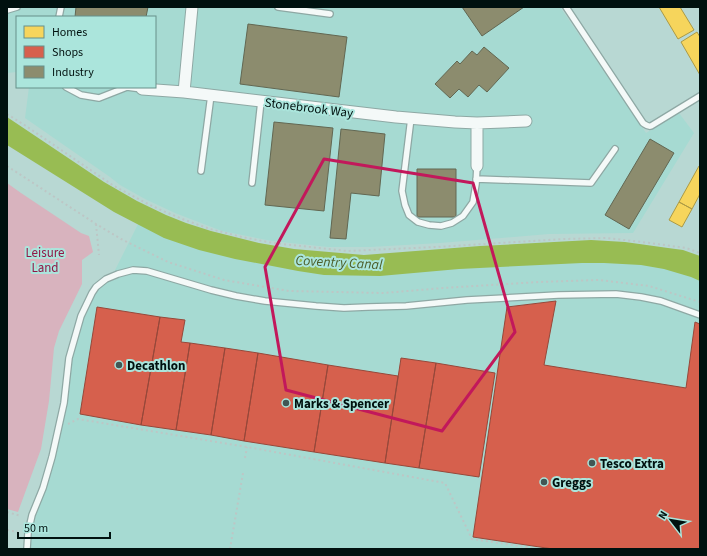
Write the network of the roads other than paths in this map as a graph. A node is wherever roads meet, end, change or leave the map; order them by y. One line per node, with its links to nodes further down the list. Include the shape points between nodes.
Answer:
1 (17, 7): 5 (lane)
2 (192, 7): 11 (street)
3 (278, 7): 6 (lane)
4 (566, 7): 13 (lane, via 646,125 651,126)
5 (7, 10)
6 (330, 14)
7 (68, 88): 8 (lane, via 81,95 100,98)
8 (125, 88)
9 (134, 88): 10 (lane)
10 (142, 89): 11 (street, Stonebrook Way)
11 (184, 92): 12 (street, Stonebrook Way)
12 (211, 95): 14 (street, Stonebrook Way); 20 (lane)
13 (700, 96)
14 (261, 101): 15 (street, Stonebrook Way); 22 (lane)
15 (411, 118): 17 (street, Stonebrook Way); 21 (lane, via 402,191 409,215 418,222 429,225 441,226 452,223 463,216 473,202)
16 (526, 121): 17 (street, Stonebrook Way)
17 (477, 124): 19 (street)
18 (614, 149): 21 (lane, via 592,183)
19 (477, 166): 21 (lane)
20 (201, 171)
21 (476, 179)
22 (252, 183)
23 (700, 315): 24 (lane, via 661,301 616,294 344,308 236,296 147,271 133,270 118,274 96,287 81,316 69,358 64,403 52,457 32,515)
24 (27, 549)

